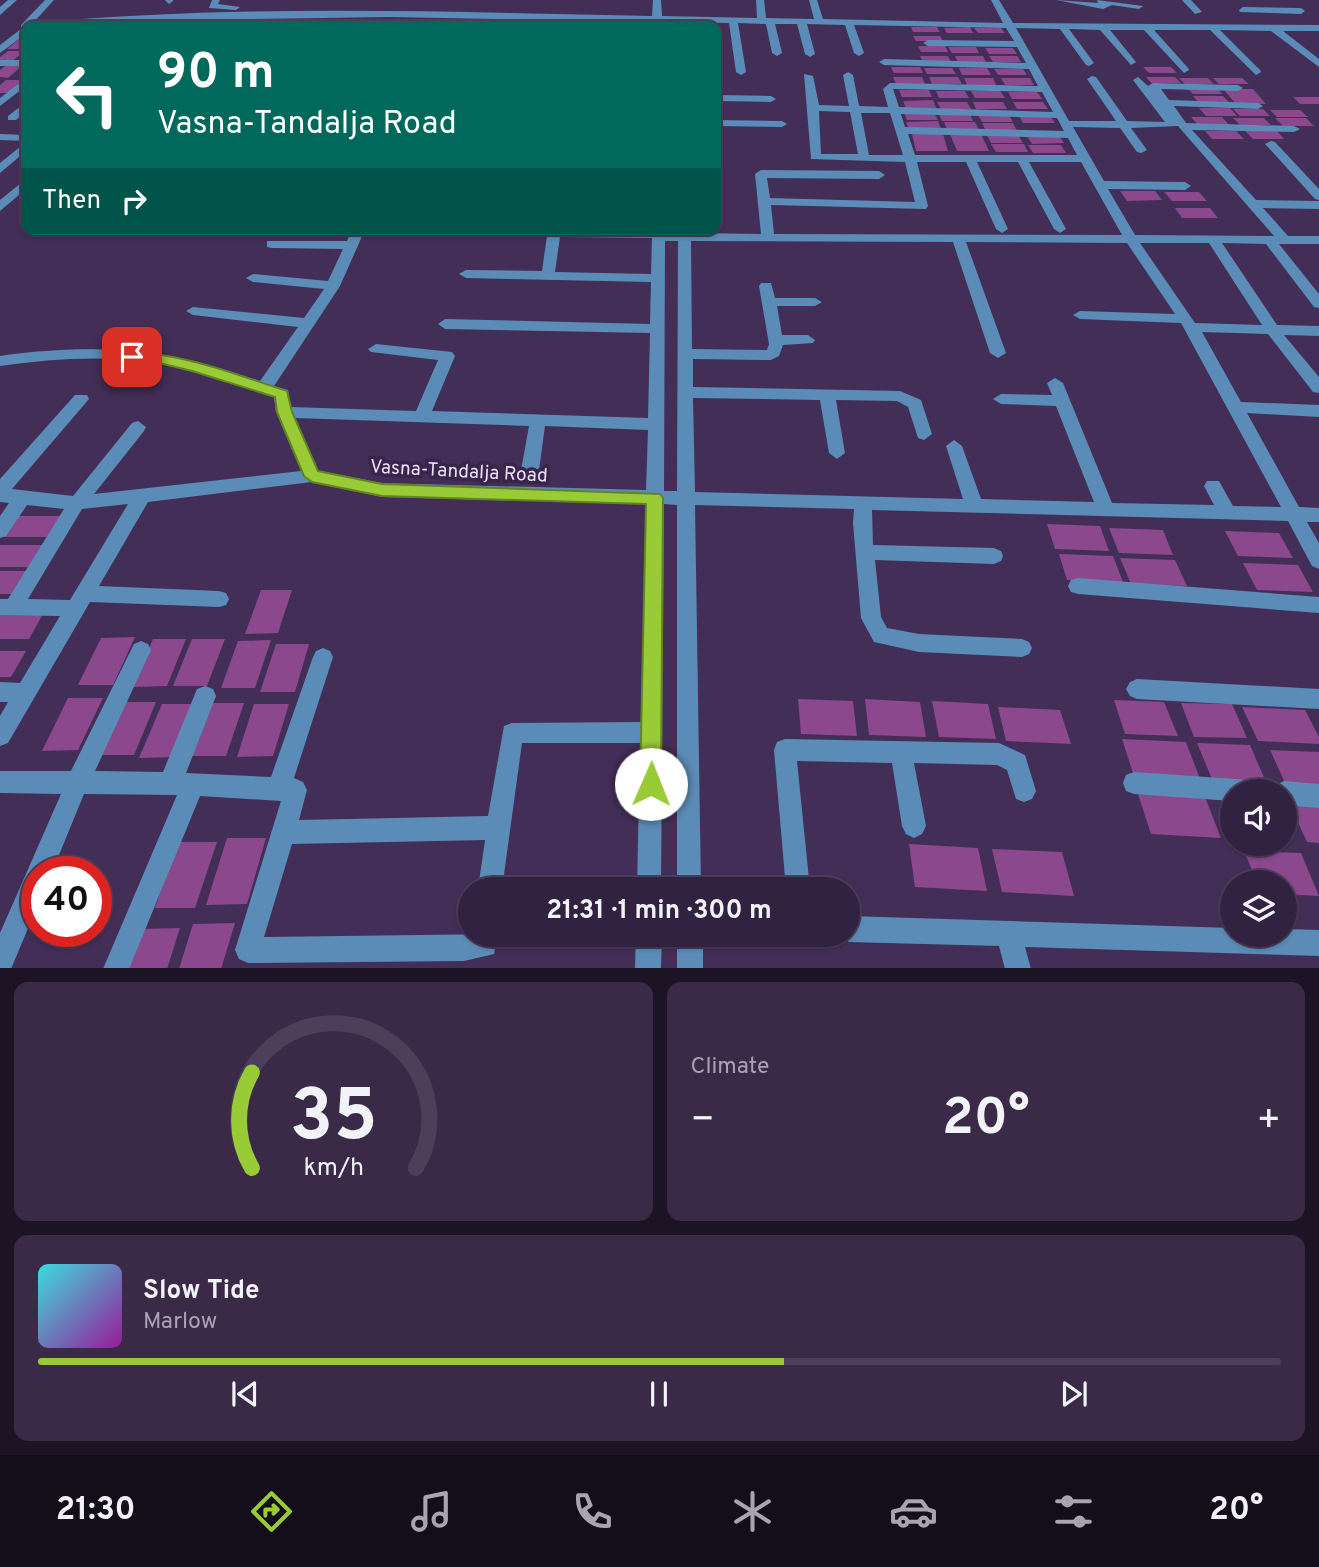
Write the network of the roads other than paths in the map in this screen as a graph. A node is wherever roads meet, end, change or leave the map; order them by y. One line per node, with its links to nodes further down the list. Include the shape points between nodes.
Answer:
1 (13, 0): 20 (street)
2 (50, 0): 33 (street)
3 (216, 0): 22 (street, via 212,6 266,7)
4 (406, 0): 24 (street)
5 (657, 0): 42 (street)
6 (760, 0): 32 (street)
7 (813, 0): 44 (street)
8 (995, 0): 46 (street)
9 (1060, 0): 13 (street, via 1103,6)
10 (1097, 0): 13 (street)
11 (1186, 0): 21 (street)
12 (1286, 0): 19 (street)
13 (1111, 2): 14 (street)
14 (1139, 6)
15 (130, 7): 16 (street)
16 (103, 8)
17 (84, 9): 34 (street)
18 (1243, 10): 19 (street)
19 (1301, 11): 48 (street)
20 (0, 12)
21 (1198, 12)
22 (260, 14): 23 (street); 27 (street)
23 (282, 14): 24 (street, via 353,10); 38 (street)
24 (399, 14): 25 (street)
25 (417, 14): 26 (street, via 449,11); 39 (street)
26 (461, 15): 28 (street); 40 (street)
27 (232, 16): 29 (street); 37 (street)
28 (555, 17): 41 (street)
29 (125, 18): 35 (street); 36 (street)
30 (673, 18): 31 (street)
31 (733, 20): 32 (street); 70 (street)
32 (766, 20): 43 (street); 59 (street)
33 (33, 21)
34 (75, 21)
35 (94, 21)
36 (121, 21)
37 (227, 21)
38 (276, 21)
39 (412, 21)
40 (458, 21)
41 (637, 21)
42 (657, 21)
43 (801, 21): 44 (street); 61 (street)
44 (819, 21): 45 (street)
45 (848, 22): 46 (street); 60 (street)
46 (1009, 25): 47 (street); 57 (street)
47 (1062, 26): 49 (street); 65 (street)
48 (1319, 26): 52 (street)
49 (1103, 27): 50 (street); 63 (street)
50 (1146, 27): 51 (street); 69 (street)
51 (1212, 27): 52 (street); 71 (street)
52 (1274, 27): 66 (street)
53 (21, 28): 54 (street)
54 (12, 29)
55 (21, 33): 58 (street)
56 (928, 43): 57 (street)
57 (1020, 44): 68 (street)
58 (0, 50)
59 (777, 53)
60 (859, 53)
61 (810, 54)
62 (884, 62): 68 (street)
63 (1130, 62)
64 (21, 63): 67 (street)
65 (1089, 63)
66 (1319, 64)
67 (3, 65)
68 (1032, 66): 78 (street)
69 (1184, 70)
70 (741, 72)
71 (1256, 72)
72 (848, 75): 85 (street)
73 (808, 76): 84 (street)
74 (1092, 79): 92 (street)
75 (1138, 80): 92 (street, via 1173,125)
76 (21, 85): 81 (street)
77 (1238, 88): 82 (street, via 1153,86)
78 (1045, 89): 87 (street, via 890,86); 91 (street)
79 (721, 98): 80 (street)
80 (771, 99)
81 (0, 103)
82 (1166, 103): 83 (street); 93 (street)
83 (1258, 106)
84 (814, 108): 85 (street); 101 (street, via 815,157)
85 (854, 109): 87 (street); 101 (street)
86 (21, 110): 88 (street)
87 (894, 110): 91 (street); 95 (street)
88 (12, 118)
89 (721, 123): 90 (street)
90 (782, 124)
91 (1065, 124): 92 (street); 95 (street); 105 (street)
92 (1124, 125): 100 (street)
93 (1184, 126): 94 (street); 113 (street)
94 (1294, 129)
95 (900, 130): 102 (street)
96 (0, 137): 97 (street)
97 (21, 138)
98 (1271, 144): 111 (street)
99 (21, 149): 106 (street)
100 (1140, 150)
101 (864, 158): 102 (street)
102 (910, 159): 103 (street); 112 (street, via 923,212)
103 (970, 159): 104 (street); 117 (street)
104 (1022, 159): 105 (street); 118 (street)
105 (1085, 159): 108 (street)
106 (2, 165)
107 (879, 175): 112 (street, via 766,173 760,176)
108 (1100, 185): 109 (street); 122 (street)
109 (1185, 186)
110 (21, 188): 115 (street)
111 (1319, 196)
112 (763, 201): 120 (street)
113 (1251, 204): 114 (street); 127 (street)
114 (1319, 205)
115 (0, 207)
116 (721, 227): 120 (street)
117 (1002, 229): 118 (street); 120 (street)
118 (1060, 229): 122 (street)
119 (1319, 230): 127 (street)
120 (767, 232): 121 (street); 128 (street)
121 (721, 233)
122 (1128, 234): 127 (street); 128 (street); 129 (street); 145 (street)
123 (357, 235): 132 (street)
124 (554, 235): 134 (street)
125 (659, 235): 136 (street)
126 (685, 235): 154 (street)
127 (1275, 236): 129 (street); 130 (street); 141 (street)
128 (958, 239): 153 (street)
129 (1213, 240): 148 (street)
130 (1319, 240)
131 (272, 244): 132 (street)
132 (352, 246): 137 (street)
133 (466, 274): 134 (street)
134 (548, 274): 136 (street)
135 (253, 278): 137 (street)
136 (659, 278): 147 (street)
137 (333, 286): 144 (street)
138 (766, 286): 139 (street)
139 (769, 302): 140 (street); 150 (street)
140 (815, 302)
141 (1319, 304)
142 (193, 311): 144 (street)
143 (1080, 315): 145 (street)
144 (308, 323): 157 (street)
145 (1188, 323): 148 (street); 164 (street)
146 (445, 324): 147 (street)
147 (658, 329): 169 (street)
148 (1272, 329): 149 (street); 158 (street)
149 (1319, 331)
150 (775, 340): 151 (street); 154 (street, via 771,355)
151 (808, 340)
152 (376, 349): 167 (street, via 447,356)
153 (999, 353)
154 (685, 354): 159 (street)
155 (0, 361): 157 (street, via 38,356 155,358)
156 (1055, 383): 163 (street)
157 (264, 388): 166 (street, via 282,394)
158 (1319, 388)
159 (684, 392): 160 (street); 181 (street)
160 (827, 395): 171 (street, via 900,396 915,404); 173 (street)
161 (81, 399): 177 (street)
162 (1001, 399): 163 (street)
163 (1062, 401): 185 (street)
164 (1237, 407): 165 (street); 187 (street)
165 (1319, 411)
166 (284, 412): 167 (street); 175 (street)
167 (421, 418): 168 (street)
168 (538, 421): 169 (street); 174 (street)
169 (656, 424): 180 (street)
170 (138, 427): 182 (street)
171 (924, 434)
172 (954, 446): 184 (street)
173 (837, 453)
174 (530, 470)
175 (312, 476): 178 (street, Vasna-Tandalja Road); 180 (street, Vasna-Tandalja Road, via 382,490)
176 (1213, 486): 186 (street)
177 (0, 493): 179 (street, Vasna-Tandalja Road)
178 (143, 495): 182 (street, Vasna-Tandalja Road); 195 (street)
179 (22, 498): 182 (street, Vasna-Tandalja Road); 189 (street)
180 (654, 498): 181 (street, Vasna-Tandalja Road); 206 (street)
181 (686, 499): 183 (street, Vasna-Tandalja Road); 224 (street)
182 (77, 503): 197 (street)
183 (864, 504): 184 (street, Vasna-Tandalja Road); 190 (street)
184 (974, 505): 185 (street, Vasna-Tandalja Road)
185 (1105, 508): 186 (street, Vasna-Tandalja Road)
186 (1227, 512): 187 (street, Vasna-Tandalja Road)
187 (1295, 514): 188 (street, Vasna-Tandalja Road); 192 (street)
188 (1319, 515)
189 (0, 531)
190 (864, 552): 191 (street); 198 (street, via 871,618 881,636 919,643)
191 (994, 556)
192 (1319, 561)
193 (1077, 586): 196 (street)
194 (219, 599): 195 (street)
195 (82, 601): 197 (street); 203 (street)
196 (1319, 605)
197 (6, 607)
198 (1022, 648)
199 (141, 650): 211 (street)
200 (323, 657): 214 (street)
201 (1137, 689): 205 (street)
202 (0, 692): 203 (street)
203 (27, 693): 207 (street)
204 (205, 696): 212 (street)
205 (1319, 699)
206 (652, 732): 219 (street, via 512,733); 223 (street)
207 (0, 736)
208 (901, 752): 215 (street, via 999,754 1017,763); 218 (street); 225 (street, via 785,750)
209 (0, 782): 211 (street)
210 (1135, 783): 213 (street)
211 (77, 784): 212 (street); 221 (street)
212 (182, 784): 214 (street); 234 (street)
213 (1220, 789)
214 (278, 790): 220 (street, via 295,790)
215 (1024, 791)
216 (1297, 794): 217 (street)
217 (1319, 796)
218 (914, 826)
219 (498, 828): 220 (street); 222 (street)
220 (286, 832): 230 (street, via 248,950)
221 (46, 856)
222 (492, 877)
223 (649, 877)
224 (689, 877)
225 (797, 877)
226 (21, 914): 233 (street)
227 (860, 929): 228 (street)
228 (1009, 934): 229 (street); 237 (street)
229 (1319, 943)
230 (474, 947)
231 (649, 947): 235 (street)
232 (690, 947): 236 (street)
233 (0, 963)
234 (116, 968)
235 (648, 968)
236 (690, 968)
237 (1017, 968)

